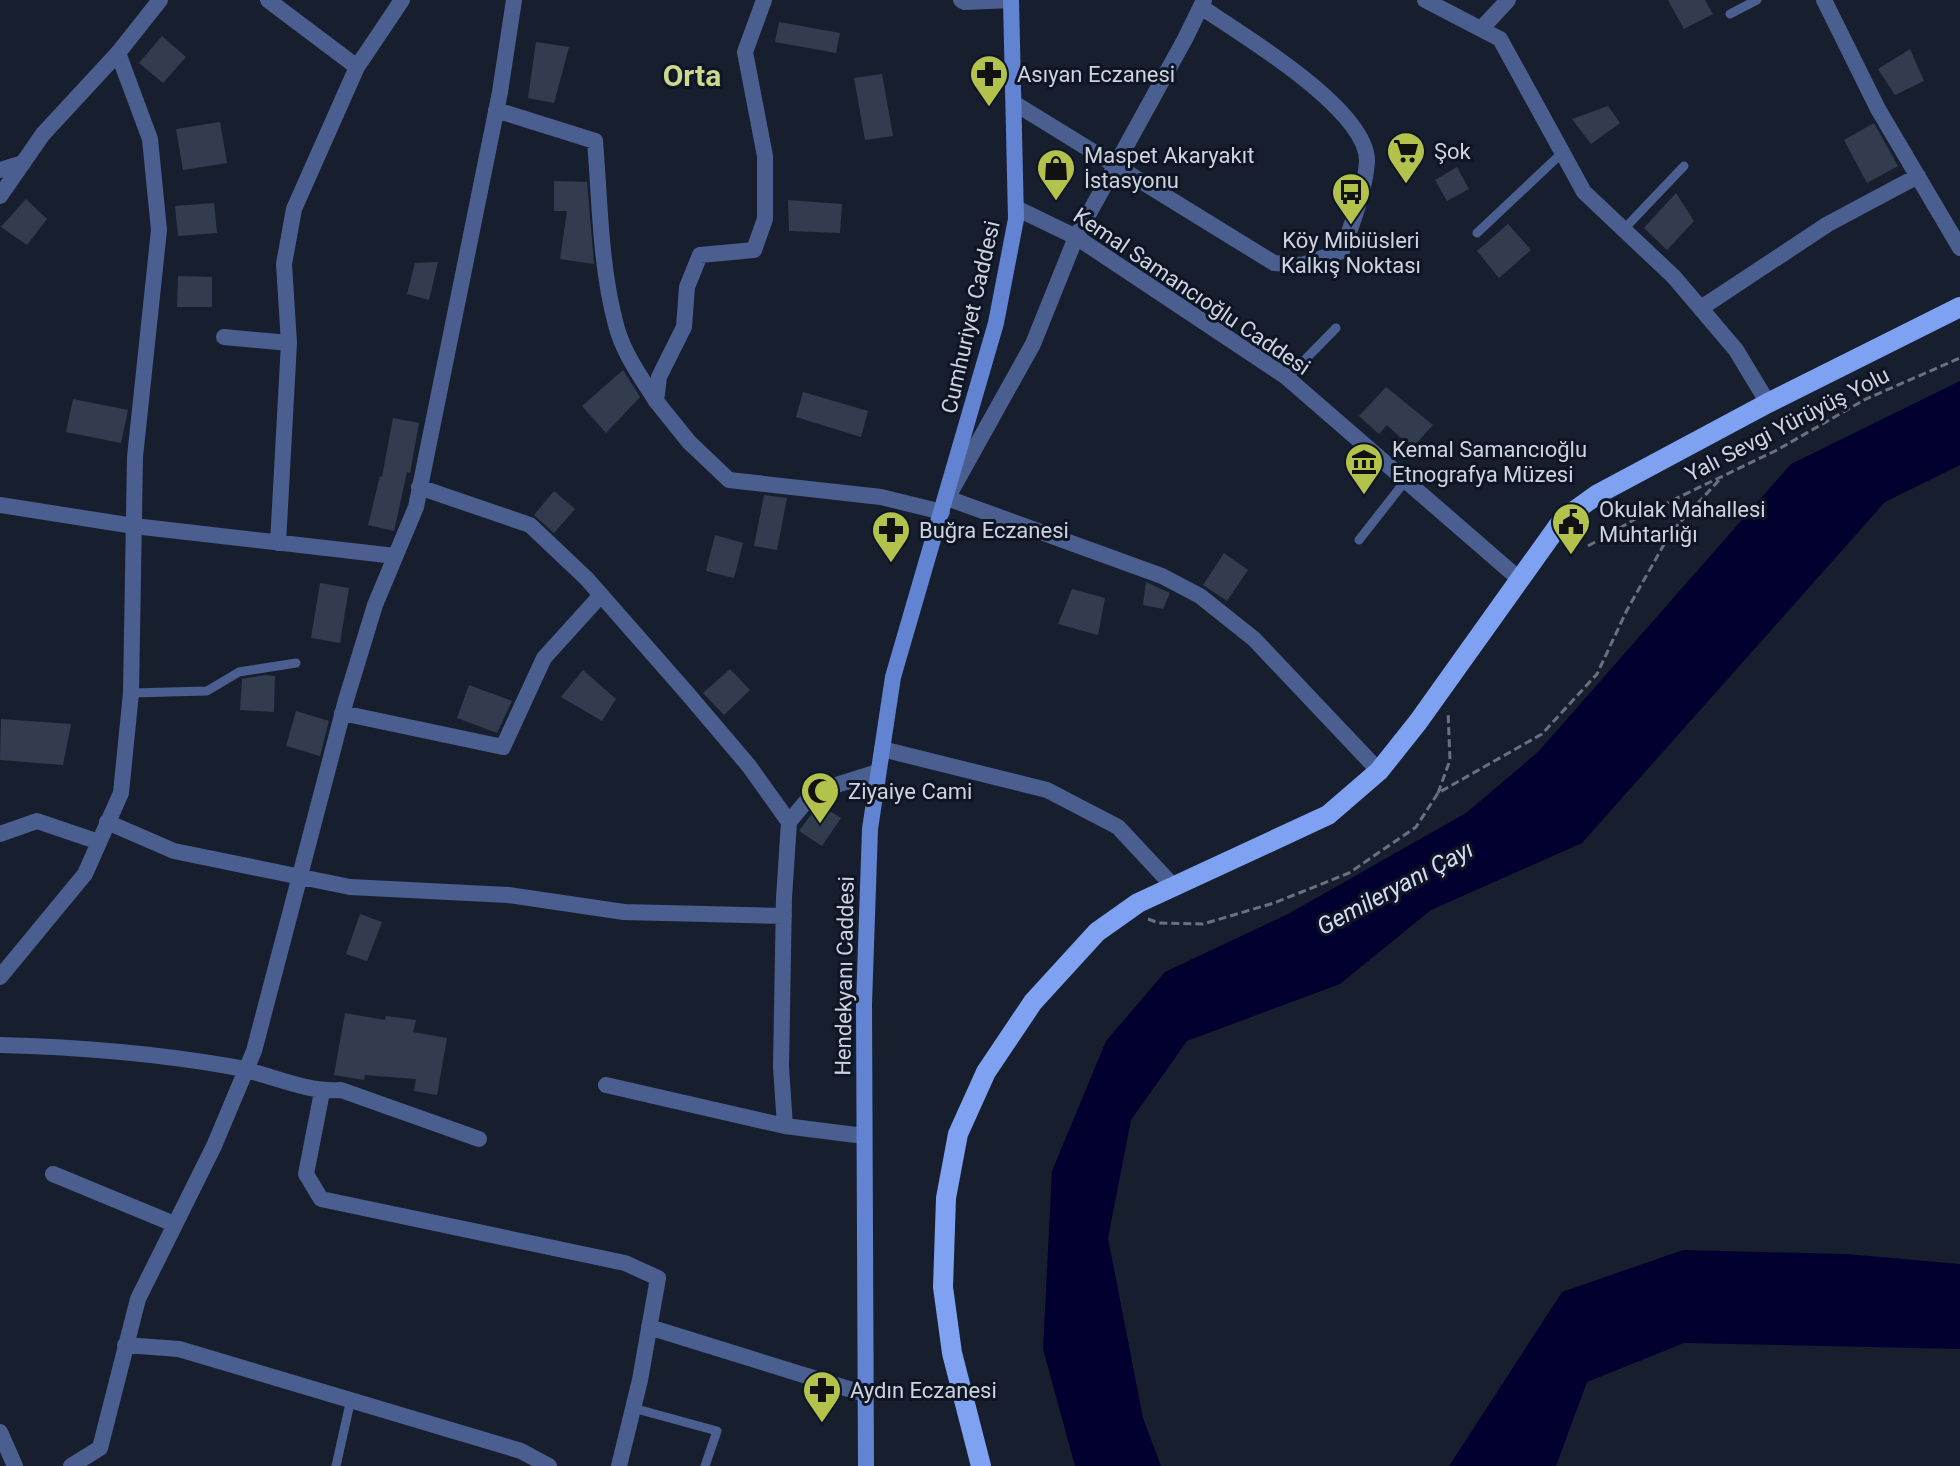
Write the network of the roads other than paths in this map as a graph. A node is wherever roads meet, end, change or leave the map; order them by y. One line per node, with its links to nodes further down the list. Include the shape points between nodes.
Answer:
1 (160, 0): 15 (street)
2 (268, 0): 16 (street)
3 (402, 0): 16 (street)
4 (514, 0): 18 (street)
5 (764, 0): 37 (street, via 745,52 765,156 765,219 754,250 700,255 687,287 684,327 659,377)
6 (961, 0): 7 (street)
7 (1011, 0): 17 (main road, Cumhuriyet Caddesi)
8 (1425, 0): 14 (street)
9 (1508, 0): 14 (street)
10 (1757, 0): 13 (lane)
11 (1824, 0): 24 (street)
12 (1202, 4): 21 (street); 21 (street, via 1287,64 1348,118 1362,138 1367,161 1342,251 1302,265 1274,263)
13 (1730, 14)
14 (1481, 29): 19 (street, via 1500,39)
15 (118, 53): 20 (street); 43 (street, via 150,139 159,230 135,457)
16 (357, 67): 35 (street, via 294,209 284,264)
17 (1014, 103): 21 (street); 26 (main road, Cumhuriyet Caddesi)
18 (496, 110): 37 (street, via 595,141 616,326); 40 (street)
19 (1562, 153): 27 (street, via 1584,192); 28 (lane)
20 (23, 163): 23 (street); 25 (street)
21 (1114, 166): 29 (street)
22 (1684, 166): 27 (lane)
23 (0, 170)
24 (1918, 176): 30 (street); 32 (street, via 1828,224)
25 (0, 196)
26 (1016, 208): 29 (street, Kemal Samancıoğlu Caddesi); 42 (main road, Cumhuriyet Caddesi, via 996,323)
27 (1624, 229): 32 (street)
28 (1477, 233)
29 (1076, 237): 36 (street, Kemal Samancıoğlu Caddesi); 42 (street, via 1033,344)
30 (1960, 248)
31 (1960, 307): 38 (main road)
32 (1701, 308): 38 (street, via 1736,350)
33 (1336, 328): 36 (lane)
34 (224, 337): 35 (street)
35 (289, 343): 45 (street)
36 (1287, 378): 39 (street, Kemal Samancıoğlu Caddesi)
37 (656, 401): 42 (street, via 729,480)
38 (1768, 403): 47 (main road, via 1598,494 1563,519)
39 (1406, 480): 44 (lane); 47 (street, Kemal Samancıoğlu Caddesi)
40 (419, 487): 46 (street); 48 (street, via 530,525)
41 (0, 505): 43 (street)
42 (944, 505): 52 (main road, Hendekyanı Caddesi, via 893,677); 53 (street, via 1162,576 1200,596 1254,639)
43 (134, 526): 45 (street); 50 (street)
44 (1359, 540)
45 (278, 543): 46 (street)
46 (395, 556): 51 (street)
47 (1518, 578): 53 (main road)
48 (601, 595): 51 (street, via 544,658 503,747); 56 (street, via 749,766)
49 (296, 663): 50 (lane, via 239,672 207,691)
50 (131, 693): 55 (street, via 121,793)
51 (342, 713): 59 (street)
52 (882, 749): 54 (main road, Hendekyanı Caddesi); 60 (street, via 1047,790 1118,827)
53 (1379, 771): 60 (main road, via 1328,815)
54 (877, 772): 56 (street, via 814,792); 68 (main road, Hendekyanı Caddesi, via 869,861)
55 (107, 822): 58 (street); 59 (street, via 174,851)
56 (789, 822): 61 (street)
57 (0, 834): 58 (street, via 37,821)
58 (99, 842): 62 (street, via 85,874)
59 (299, 878): 61 (street, via 350,887 508,895 624,912); 64 (street)
60 (1174, 887): 85 (main road, via 1138,903 1097,932 1033,1002 986,1072 958,1134 946,1198 943,1287 952,1353)
61 (784, 916): 67 (street)
62 (0, 977)
63 (0, 1045): 64 (street, via 182,1058)
64 (246, 1069): 66 (street); 71 (street)
65 (606, 1085): 67 (street)
66 (322, 1092): 69 (street, via 341,1090); 72 (street, via 306,1174 321,1199 625,1263 658,1278)
67 (785, 1126): 68 (street)
68 (864, 1136): 74 (main road, Hendekyanı Caddesi)
69 (479, 1139)
70 (53, 1174): 71 (street)
71 (174, 1224): 73 (street, via 138,1299)
72 (649, 1327): 74 (street); 76 (street)
73 (125, 1345): 75 (street, via 179,1349); 79 (street, via 100,1448)
74 (865, 1394): 84 (main road, Hendekyanı Caddesi)
75 (351, 1399): 80 (lane); 81 (street, via 521,1451)
76 (633, 1408): 82 (street); 83 (lane, via 717,1431)
77 (0, 1432): 78 (street)
78 (15, 1466)
79 (71, 1466)
80 (336, 1466)
81 (549, 1466)
82 (619, 1466)
83 (705, 1466)
84 (866, 1466)
85 (981, 1466)

